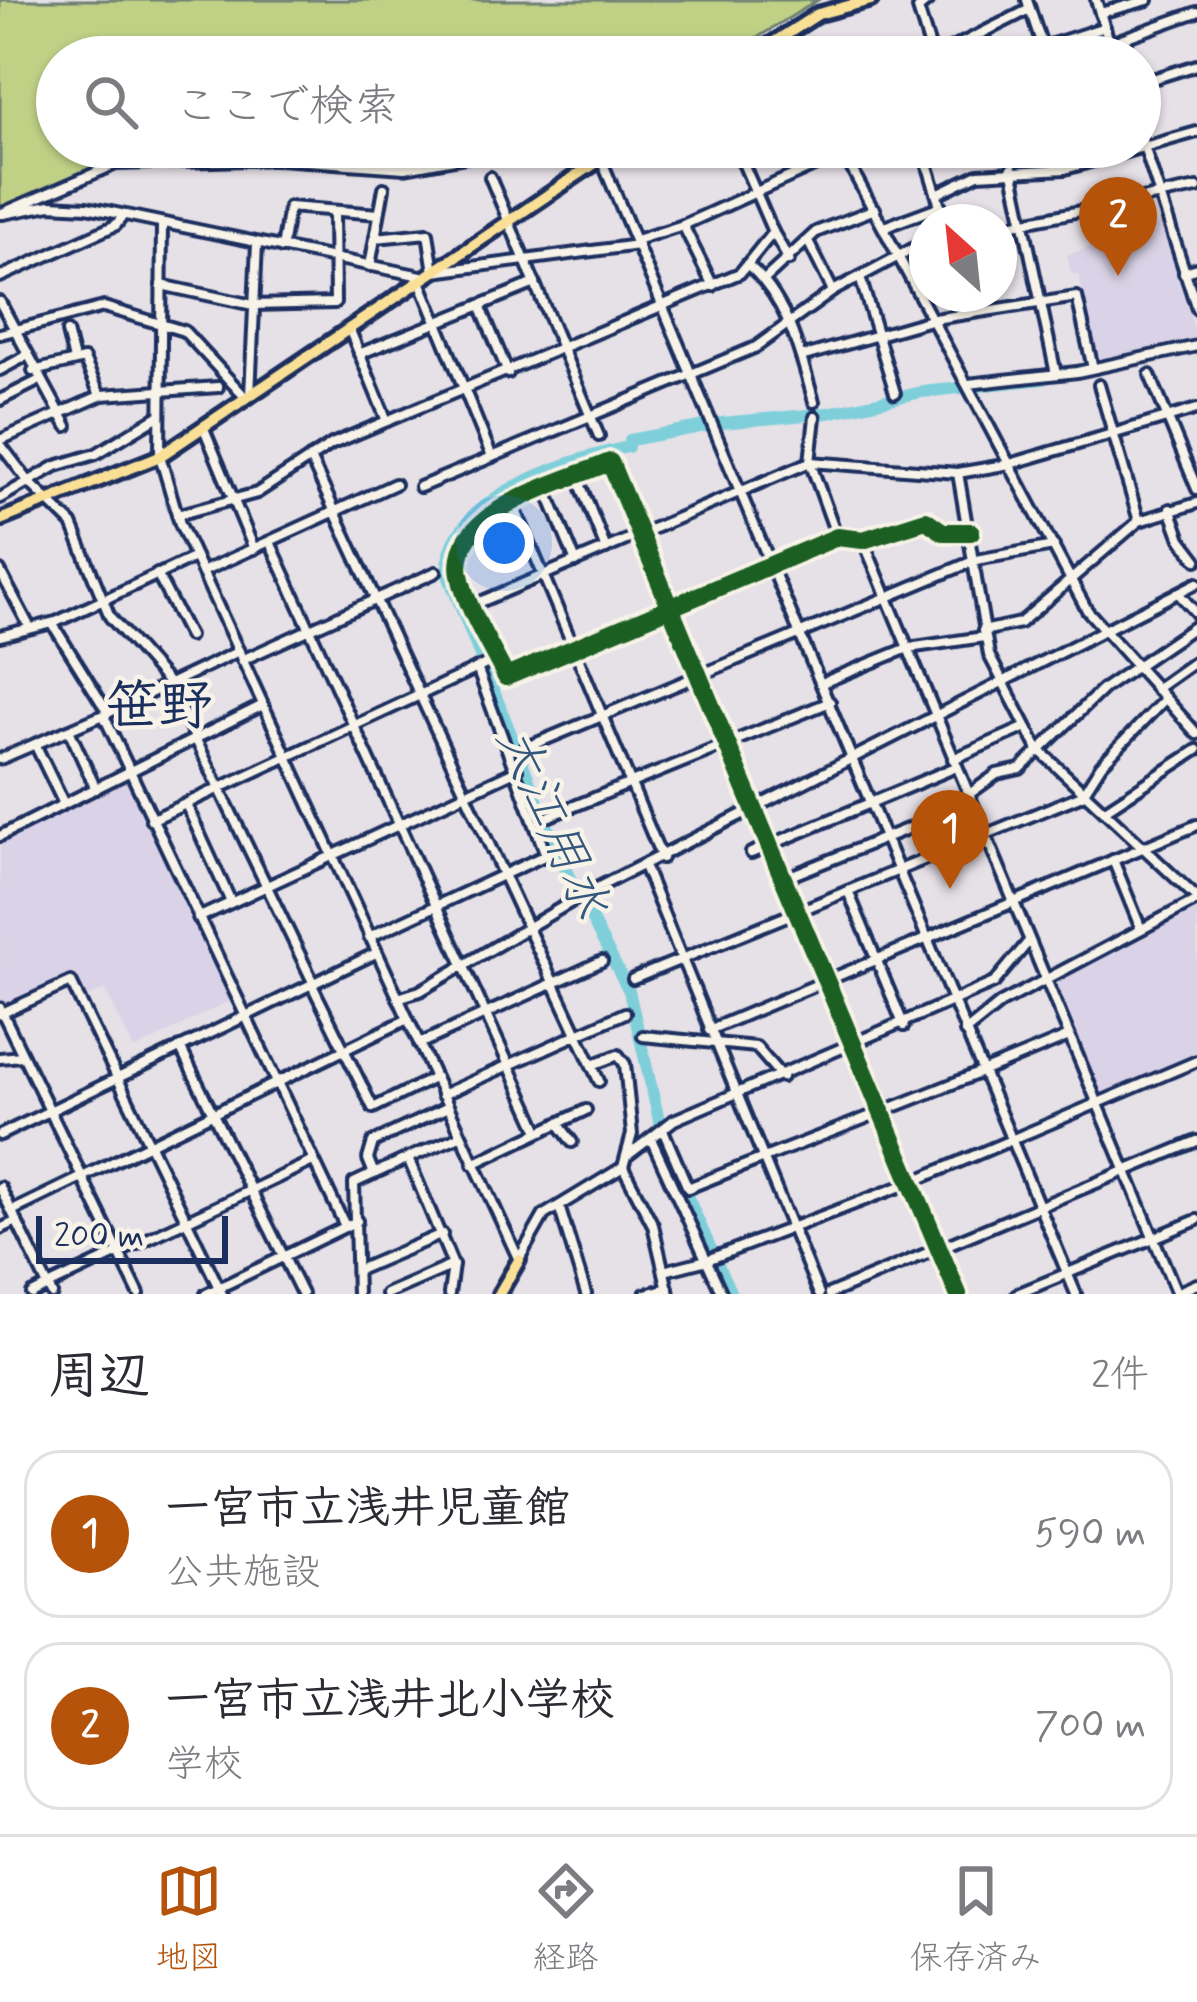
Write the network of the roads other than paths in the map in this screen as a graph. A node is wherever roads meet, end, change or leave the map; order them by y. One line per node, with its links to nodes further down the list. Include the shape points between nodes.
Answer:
1 (827, 0): 9 (street)
2 (871, 0): 9 (main road)
3 (929, 0): 12 (street, via 918,9)
4 (1096, 0): 8 (street)
5 (1148, 0): 8 (street)
6 (1028, 4): 13 (street); 14 (street)
7 (1196, 6): 17 (street)
8 (1100, 13): 10 (street)
9 (818, 14): 11 (main road)
10 (1105, 27): 15 (street); 16 (street)
11 (782, 36)
12 (926, 36)
13 (971, 36)
14 (1039, 36)
15 (1083, 36)
16 (1108, 36)
17 (1128, 36)
18 (1196, 67): 19 (street)
19 (1161, 77)
20 (1197, 132): 21 (street)
21 (1161, 143)
22 (107, 168): 40 (street)
23 (578, 168): 45 (main road)
24 (605, 168): 54 (street)
25 (744, 168): 36 (street)
26 (806, 168): 36 (street)
27 (852, 168): 39 (street)
28 (930, 168): 35 (street)
29 (1026, 168): 31 (street)
30 (1151, 168): 37 (street)
31 (1012, 169): 35 (street); 46 (street)
32 (490, 177): 45 (street)
33 (384, 188): 42 (street)
34 (1197, 188): 37 (street)
35 (939, 193): 38 (street)
36 (754, 194): 49 (street); 51 (street)
37 (1160, 196): 46 (street); 65 (street)
38 (941, 204)
39 (875, 209): 50 (street); 53 (street)
40 (1, 213): 43 (street, via 68,205)
41 (334, 214): 42 (street); 56 (street, via 289,207); 59 (street)
42 (379, 214): 52 (street)
43 (122, 217): 48 (street); 66 (street)
44 (909, 218): 50 (street)
45 (508, 221): 61 (street); 67 (main road)
46 (1024, 222): 47 (street); 75 (street)
47 (1017, 223)
48 (162, 224): 55 (street); 71 (street)
49 (682, 225): 54 (street); 72 (street)
50 (884, 227): 58 (street)
51 (773, 232): 60 (street); 62 (street)
52 (375, 238): 63 (street); 67 (street, via 428,232)
53 (808, 241): 60 (street); 73 (street)
54 (637, 242): 61 (street); 79 (street)
55 (257, 244): 56 (street); 76 (street)
56 (282, 248): 59 (street)
57 (909, 251): 58 (street)
58 (899, 256): 68 (street); 82 (street)
59 (334, 259): 63 (street); 76 (street, via 335,303)
60 (789, 260): 69 (street)
61 (528, 263): 67 (street); 70 (street)
62 (748, 264): 69 (street); 72 (street)
63 (370, 266): 67 (street)
64 (1197, 268): 65 (street)
65 (1184, 273): 80 (street)
66 (0, 277)
67 (427, 277): 83 (street); 86 (main road)
68 (860, 277): 73 (street); 90 (street)
69 (764, 280): 84 (street)
70 (536, 283): 77 (street); 92 (street)
71 (161, 285): 76 (street); 85 (street)
72 (713, 286): 79 (street)
73 (833, 291): 84 (street)
74 (0, 302): 87 (street)
75 (1040, 303): 78 (street); 97 (street, via 1077,296); 102 (street)
76 (253, 305): 112 (street)
77 (480, 305): 83 (street); 100 (street)
78 (1017, 306)
79 (663, 307): 92 (street); 101 (street)
80 (1197, 309)
81 (971, 312): 82 (street)
82 (934, 319): 90 (street); 106 (street)
83 (437, 322): 93 (street); 109 (street)
84 (789, 325): 95 (street); 101 (street)
85 (159, 328): 87 (street, via 104,307); 108 (street); 112 (street, via 190,335)
86 (350, 328): 93 (street); 112 (main road)
87 (12, 329): 89 (street); 94 (street)
88 (67, 332): 96 (street)
89 (0, 334)
90 (878, 335): 95 (street); 110 (street)
91 (1197, 346): 102 (street)
92 (562, 349): 100 (street); 118 (street)
93 (359, 354): 121 (street)
94 (26, 356): 98 (street); 99 (street)
95 (801, 357): 114 (street)
96 (74, 360): 99 (street); 111 (street, via 87,363)
97 (1092, 364)
98 (0, 370)
99 (33, 371): 104 (street)
100 (508, 373): 109 (street)
101 (691, 373): 118 (street); 139 (street)
102 (1056, 374): 106 (street)
103 (1150, 375): 120 (street)
104 (38, 381): 113 (street); 116 (street)
105 (1099, 386): 124 (street)
106 (969, 387): 131 (street)
107 (218, 388): 108 (street)
108 (159, 391): 111 (street); 117 (street)
109 (465, 391): 121 (street); 129 (street)
110 (895, 393)
111 (100, 395): 116 (street)
112 (248, 397): 123 (main road)
113 (0, 400)
114 (814, 403)
115 (1197, 409): 120 (street)
116 (58, 411): 122 (street); 126 (street)
117 (160, 416): 127 (street); 134 (street)
118 (592, 416): 125 (street); 129 (street)
119 (815, 417): 130 (street)
120 (1168, 418): 124 (street); 138 (street)
121 (387, 422): 128 (street)
122 (67, 426)
123 (203, 427): 127 (main road); 141 (street)
124 (1114, 433): 131 (street); 149 (street)
125 (599, 436)
126 (0, 442): 134 (street)
127 (160, 456): 142 (main road); 147 (street)
128 (310, 458): 141 (street); 146 (street)
129 (492, 458): 136 (street)
130 (810, 462): 132 (street); 139 (street); 152 (street)
131 (1010, 464): 132 (street); 155 (street)
132 (958, 473): 150 (street)
133 (577, 476): 137 (street); 151 (street, via 610,462); 157 (street)
134 (28, 482): 140 (street); 142 (street)
135 (395, 484): 146 (street)
136 (420, 488)
137 (546, 489): 143 (street); 161 (street)
138 (1197, 489)
139 (741, 491): 151 (street); 162 (street)
140 (0, 498)
141 (235, 501): 147 (street); 156 (street)
142 (48, 502): 148 (main road); 173 (street, via 72,524)
143 (513, 503): 167 (street); 174 (street, via 470,529 460,551)
144 (1197, 503): 145 (street)
145 (1170, 508): 149 (street); 160 (street)
146 (336, 512): 154 (street); 172 (street)
147 (177, 515): 158 (street)
148 (0, 520)
149 (1139, 521): 168 (street)
150 (971, 532): 153 (street, via 943,532 926,520); 159 (street)
151 (640, 535): 157 (street); 175 (street)
152 (837, 537): 153 (street); 162 (street)
153 (863, 540): 171 (street)
154 (270, 542): 156 (street); 180 (street)
155 (1054, 546): 159 (street); 168 (street)
156 (254, 549): 164 (street)
157 (606, 549): 161 (street)
158 (195, 556): 164 (street); 166 (street)
159 (976, 560): 171 (street); 183 (street)
160 (1197, 560)
161 (576, 562): 167 (street)
162 (771, 565): 175 (street); 182 (street)
163 (0, 571): 178 (street)
164 (202, 572): 188 (street)
165 (436, 572): 172 (street)
166 (158, 574): 173 (street); 185 (street)
167 (543, 576): 174 (street); 186 (street)
168 (1070, 578): 181 (street); 183 (street, via 1020,623)
169 (1197, 583): 170 (street)
170 (1178, 594): 176 (street); 181 (street)
171 (886, 598): 182 (street); 187 (street)
172 (376, 599): 180 (street); 197 (street)
173 (104, 601): 177 (street); 194 (street)
174 (472, 605): 190 (street)
175 (670, 607): 186 (street); 192 (street)
176 (1197, 614)
177 (52, 623): 178 (street); 201 (street)
178 (29, 626): 184 (street)
179 (1197, 626): 191 (street)
180 (310, 629): 188 (street); 204 (street)
181 (1104, 631): 191 (street); 195 (street)
182 (800, 632): 192 (street); 193 (street)
183 (984, 634): 187 (street); 195 (street)
184 (0, 636)
185 (189, 636)
186 (572, 648): 190 (street, via 506,677); 202 (street)
187 (908, 648): 193 (street); 203 (street)
188 (240, 656): 194 (street); 200 (street)
189 (1197, 660): 196 (street)
190 (486, 664): 197 (street); 218 (street)
191 (1136, 666): 196 (street); 212 (street)
192 (700, 676): 202 (street); 209 (street)
193 (822, 683): 199 (street)
194 (169, 684): 201 (street); 208 (street)
195 (1001, 685): 203 (street); 205 (street)
196 (1156, 689): 198 (street)
197 (420, 695): 204 (street); 224 (street)
198 (1165, 699): 207 (street); 223 (street)
199 (830, 702): 209 (street); 216 (street)
200 (263, 705): 208 (street); 214 (street)
201 (106, 715): 206 (street); 219 (street)
202 (601, 716): 211 (street); 220 (street)
203 (937, 718): 216 (street); 217 (street)
204 (356, 726): 214 (street); 233 (street)
205 (1024, 728): 212 (street); 217 (street)
206 (69, 730): 210 (street); 221 (street)
207 (1197, 734)
208 (196, 739): 219 (street); 222 (street)
209 (729, 742): 220 (street); 229 (street)
210 (35, 744): 215 (street); 227 (street)
211 (525, 748)
212 (1038, 749): 223 (street); 225 (street)
213 (1197, 749): 230 (street)
214 (287, 757): 222 (street); 241 (street)
215 (0, 759)
216 (855, 760): 226 (street); 229 (street)
217 (955, 763): 225 (street); 226 (street)
218 (517, 770): 224 (street); 246 (street, via 547,856)
219 (130, 772): 221 (street); 232 (street)
220 (629, 783): 231 (street); 242 (street)
221 (96, 788): 227 (street)
222 (219, 788): 228 (street); 248 (street)
223 (1083, 791): 230 (street); 235 (street)
224 (466, 793): 233 (street); 246 (street)
225 (970, 799): 235 (street); 237 (street)
226 (872, 802): 237 (street); 238 (street)
227 (64, 804): 236 (street)
228 (186, 804): 232 (street); 251 (street)
229 (757, 809): 238 (street); 242 (street)
230 (1105, 810): 239 (street)
231 (550, 816)
232 (151, 820): 255 (street)
233 (399, 824): 241 (street); 253 (street)
234 (1197, 825): 239 (street)
235 (985, 834): 245 (street); 252 (street)
236 (0, 836)
237 (886, 838): 245 (street); 247 (street)
238 (771, 844): 240 (street); 247 (street)
239 (1144, 847): 243 (street); 250 (street)
240 (751, 853)
241 (333, 855): 248 (street); 258 (street)
242 (662, 858): 244 (street)
243 (1113, 860): 252 (street); 257 (street)
244 (644, 866): 256 (street); 263 (street)
245 (898, 870): 249 (street); 259 (street)
246 (503, 875): 253 (street); 256 (street)
247 (785, 878): 254 (street)
248 (266, 886): 251 (street); 270 (street)
249 (848, 891): 254 (street); 262 (street)
250 (1197, 899): 257 (street)
251 (231, 902): 255 (street)
252 (1014, 902): 259 (street); 260 (street)
253 (437, 906): 258 (street); 265 (street)
254 (798, 911): 263 (street); 266 (street)
255 (198, 918): 276 (street)
256 (527, 927): 265 (street); 269 (street)
257 (1141, 929): 268 (street)
258 (369, 937): 261 (street)
259 (926, 937): 262 (street); 272 (street)
260 (1029, 941): 268 (street); 272 (street, via 994,983)
261 (376, 953): 270 (street); 271 (street)
262 (876, 957): 266 (street); 278 (street)
263 (682, 961): 267 (street); 279 (street)
264 (602, 962): 269 (street)
265 (466, 965): 271 (street); 275 (street)
266 (826, 978): 279 (street); 286 (street)
267 (633, 979)
268 (1046, 981): 280 (street); 283 (street)
269 (553, 983): 275 (street); 281 (street)
270 (313, 984): 276 (street); 288 (street)
271 (398, 998): 277 (street)
272 (955, 1001): 278 (street); 280 (street)
273 (1, 1012): 289 (street); 296 (street, via 71,982)
274 (625, 1013): 281 (street)
275 (488, 1014): 285 (street); 292 (street)
276 (244, 1017): 287 (street); 299 (street)
277 (408, 1018): 285 (street); 288 (street)
278 (904, 1025): 286 (street)
279 (709, 1030): 284 (street)
280 (965, 1032): 294 (street)
281 (578, 1034): 292 (street); 293 (street)
282 (643, 1036): 284 (street)
283 (1069, 1036): 294 (street); 302 (street)
284 (714, 1040): 295 (street, via 757,1047); 300 (street)
285 (419, 1044): 297 (street)
286 (854, 1046): 295 (street); 307 (street)
287 (181, 1047): 296 (street); 306 (street)
288 (344, 1050): 297 (street, via 373,1108); 299 (street)
289 (23, 1056): 290 (street); 304 (street)
290 (0, 1058)
291 (1197, 1061): 302 (street)
292 (511, 1064): 301 (street); 309 (street)
293 (592, 1065): 298 (street); 317 (street, via 622,1058 632,1134)
294 (983, 1072): 307 (street); 313 (street)
295 (782, 1077): 300 (street)
296 (116, 1078): 304 (street); 316 (street)
297 (434, 1078): 301 (street)
298 (599, 1081)
299 (276, 1083): 306 (street); 320 (street)
300 (736, 1094): 311 (street); 319 (street)
301 (442, 1095): 303 (street)
302 (1096, 1103): 313 (street); 323 (street)
303 (448, 1107): 312 (street); 324 (street, via 373,1142)
304 (50, 1110): 310 (street); 325 (street)
305 (586, 1110): 308 (street)
306 (214, 1113): 316 (street); 328 (street)
307 (884, 1115): 319 (street); 326 (street)
308 (558, 1123): 309 (street); 315 (street)
309 (539, 1131): 321 (street)
310 (0, 1135)
311 (657, 1135): 317 (street); 319 (street, via 688,1188); 343 (street)
312 (460, 1136): 318 (street); 321 (street)
313 (1011, 1139): 326 (street); 329 (street)
314 (1197, 1141): 323 (street)
315 (572, 1142)
316 (149, 1144): 325 (street); 334 (street)
317 (627, 1156): 322 (street)
318 (408, 1158): 324 (street); 338 (street)
319 (763, 1158): 336 (street)
320 (313, 1161): 328 (street); 335 (street)
321 (473, 1164): 344 (street)
322 (623, 1167): 330 (street); 347 (street, via 653,1225)
323 (1125, 1170): 329 (street); 339 (street)
324 (374, 1174): 333 (street, via 355,1183)
325 (83, 1177): 331 (street); 341 (street)
326 (912, 1182): 336 (street); 340 (street)
327 (0, 1187): 331 (street)
328 (253, 1190): 334 (street); 342 (street)
329 (1039, 1205): 340 (street); 348 (street)
330 (559, 1206): 344 (street, via 544,1215); 362 (street)
331 (15, 1216): 337 (street); 350 (street)
332 (1197, 1220): 339 (street)
333 (357, 1221): 335 (street); 346 (street)
334 (187, 1222): 341 (street); 351 (street)
335 (345, 1226): 342 (street)
336 (791, 1226): 343 (street); 365 (street)
337 (0, 1229)
338 (442, 1234): 345 (street); 346 (street)
339 (1152, 1237): 348 (street); 353 (street)
340 (938, 1248): 366 (street); 367 (street)
341 (121, 1255): 350 (street); 355 (street)
342 (284, 1256): 351 (street); 357 (street)
343 (712, 1257): 347 (street); 364 (street)
344 (519, 1260): 361 (main road)
345 (453, 1265): 359 (street); 360 (street)
346 (358, 1270): 358 (street)
347 (664, 1271): 352 (street)
348 (1068, 1274): 368 (street); 369 (street)
349 (1197, 1284): 353 (street)
350 (50, 1290): 354 (street)
351 (220, 1291): 356 (street)
352 (669, 1291): 363 (street)
353 (1177, 1293)
354 (32, 1294)
355 (140, 1294)
356 (206, 1294)
357 (302, 1294)
358 (357, 1294)
359 (386, 1294)
360 (449, 1294)
361 (499, 1294)
362 (586, 1294)
363 (645, 1294)
364 (722, 1294)
365 (819, 1294)
366 (829, 1294)
367 (958, 1294)
368 (1017, 1294)
369 (1076, 1294)

